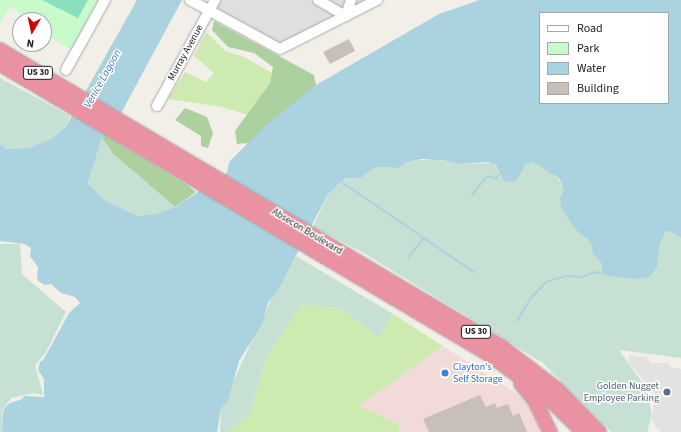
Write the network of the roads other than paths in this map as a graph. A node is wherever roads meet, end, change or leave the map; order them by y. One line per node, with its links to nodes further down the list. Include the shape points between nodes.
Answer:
1 (105, 0): 11 (street)
2 (190, 0): 7 (street)
3 (215, 0): 7 (street, Murray Avenue)
4 (318, 0): 8 (street)
5 (351, 0): 8 (street)
6 (377, 0): 8 (street)
7 (209, 10): 8 (street, via 276,47 284,48); 13 (street, Murray Avenue)
8 (346, 16)
9 (0, 50): 12 (highway, Absecon Boulevard / US 30)
10 (0, 64): 12 (highway, Absecon Boulevard / US 30)
11 (66, 70)
12 (74, 101): 14 (highway, Absecon Boulevard / US 30)
13 (157, 106)
14 (335, 256): 15 (highway, Absecon Boulevard / US 30); 18 (highway, Absecon Boulevard / US 30, via 521,360 558,390)
15 (490, 355): 16 (highway, via 529,392); 17 (highway, Absecon Boulevard / US 30, via 546,396)
16 (550, 432)
17 (583, 432)
18 (599, 432)

